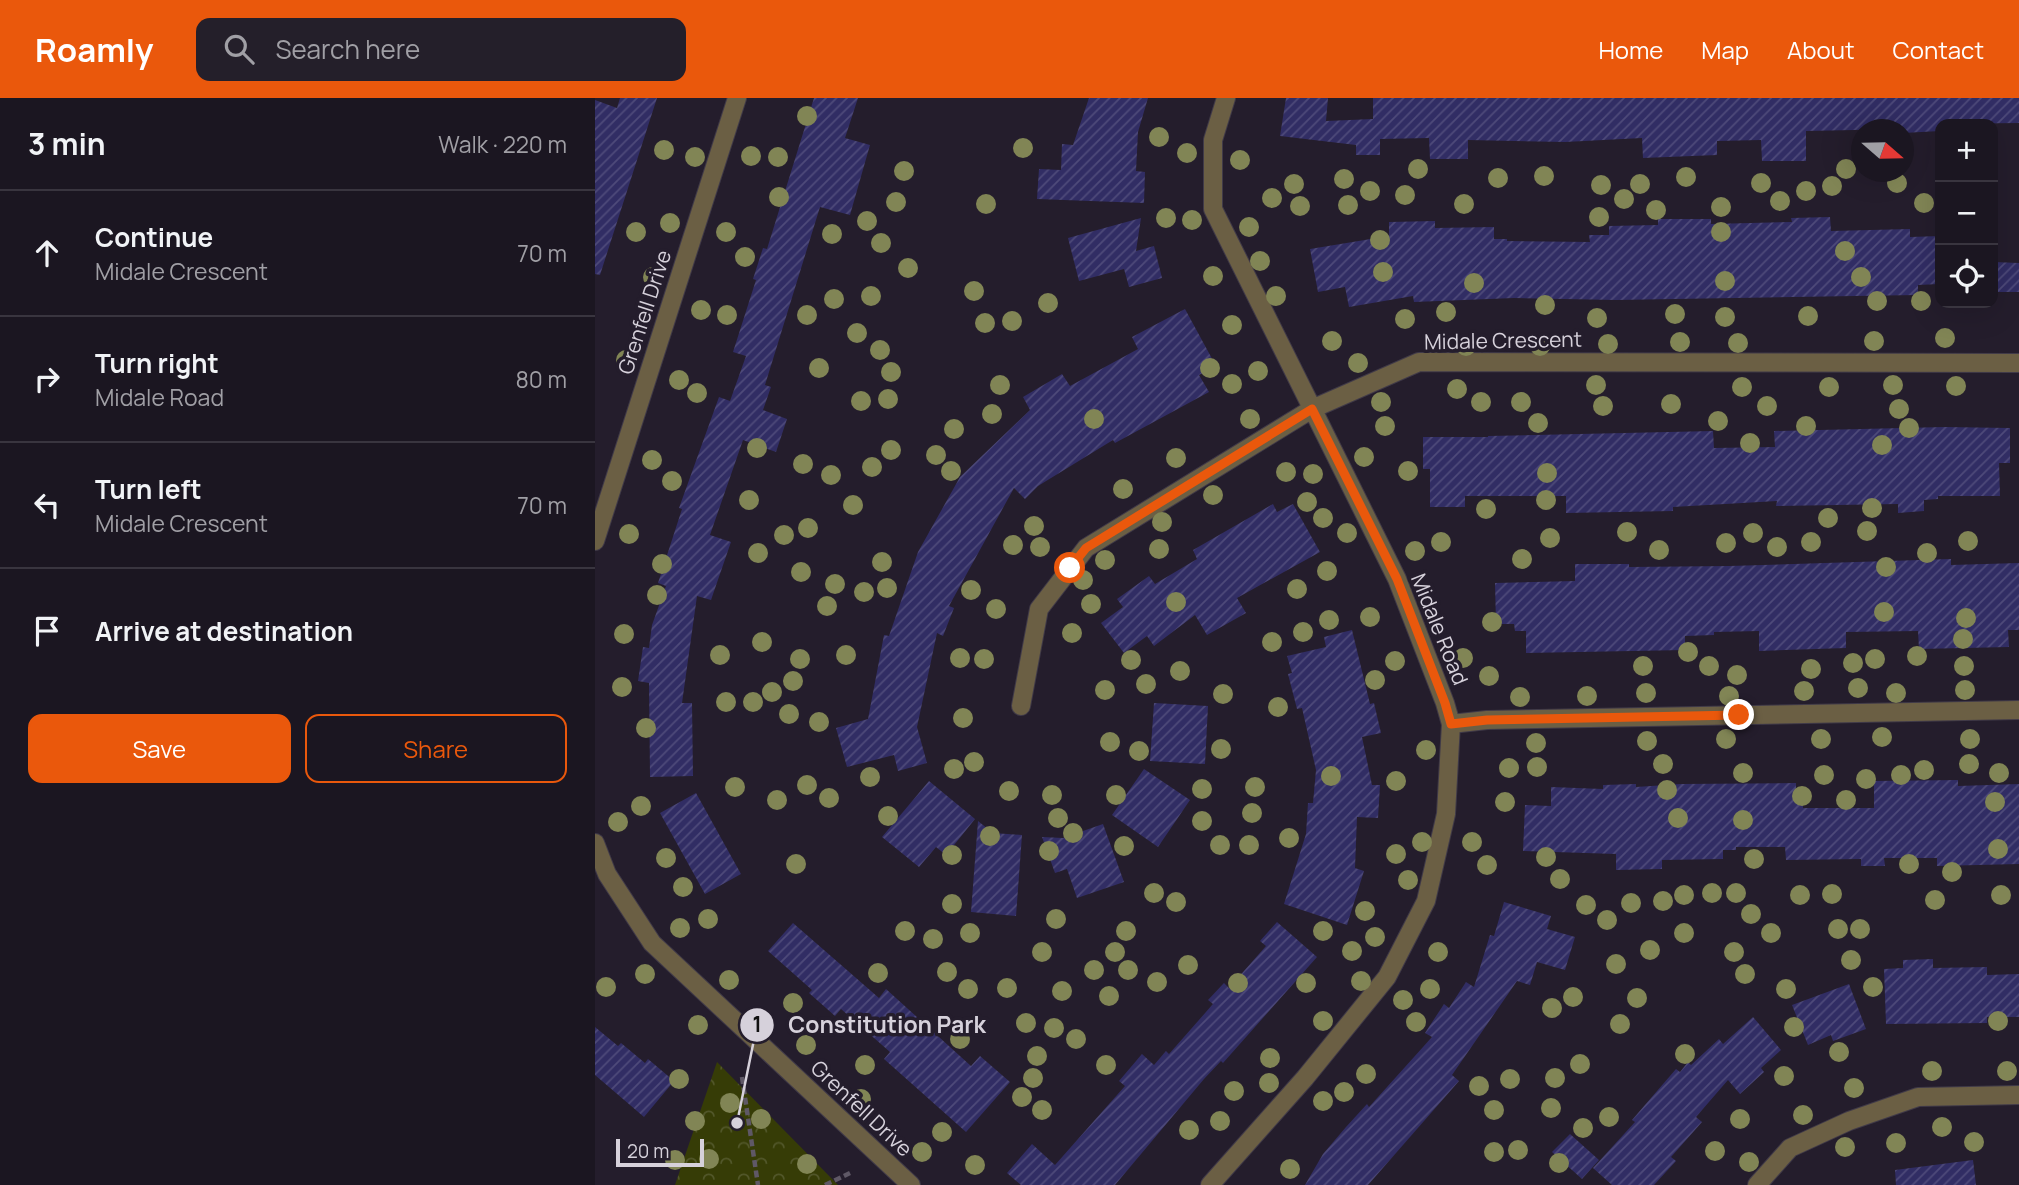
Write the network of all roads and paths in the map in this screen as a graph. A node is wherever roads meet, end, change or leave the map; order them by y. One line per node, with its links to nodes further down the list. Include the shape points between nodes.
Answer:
1 (737, 98): 5 (street, Grenfell Drive)
2 (1226, 98): 4 (street, Midale Road, via 1213,139 1213,209)
3 (2019, 363): 4 (street, Midale Crescent, via 1419,362)
4 (1312, 409): 6 (street, Midale Crescent, via 1086,548 1039,609); 8 (street, Midale Road, via 1397,579)
5 (595, 541)
6 (1021, 706)
7 (2019, 710): 8 (street)
8 (1451, 724): 16 (street, Midale Road, via 1446,814 1426,901 1387,977)
9 (595, 843): 15 (street, Grenfell Drive, via 607,874 652,943)
10 (742, 1077): 13 (path)
11 (2019, 1095): 17 (street, via 1918,1097 1790,1148)
12 (850, 1173): 14 (path)
13 (758, 1185)
14 (825, 1185)
15 (911, 1185)
16 (1210, 1185)
17 (1757, 1185)

